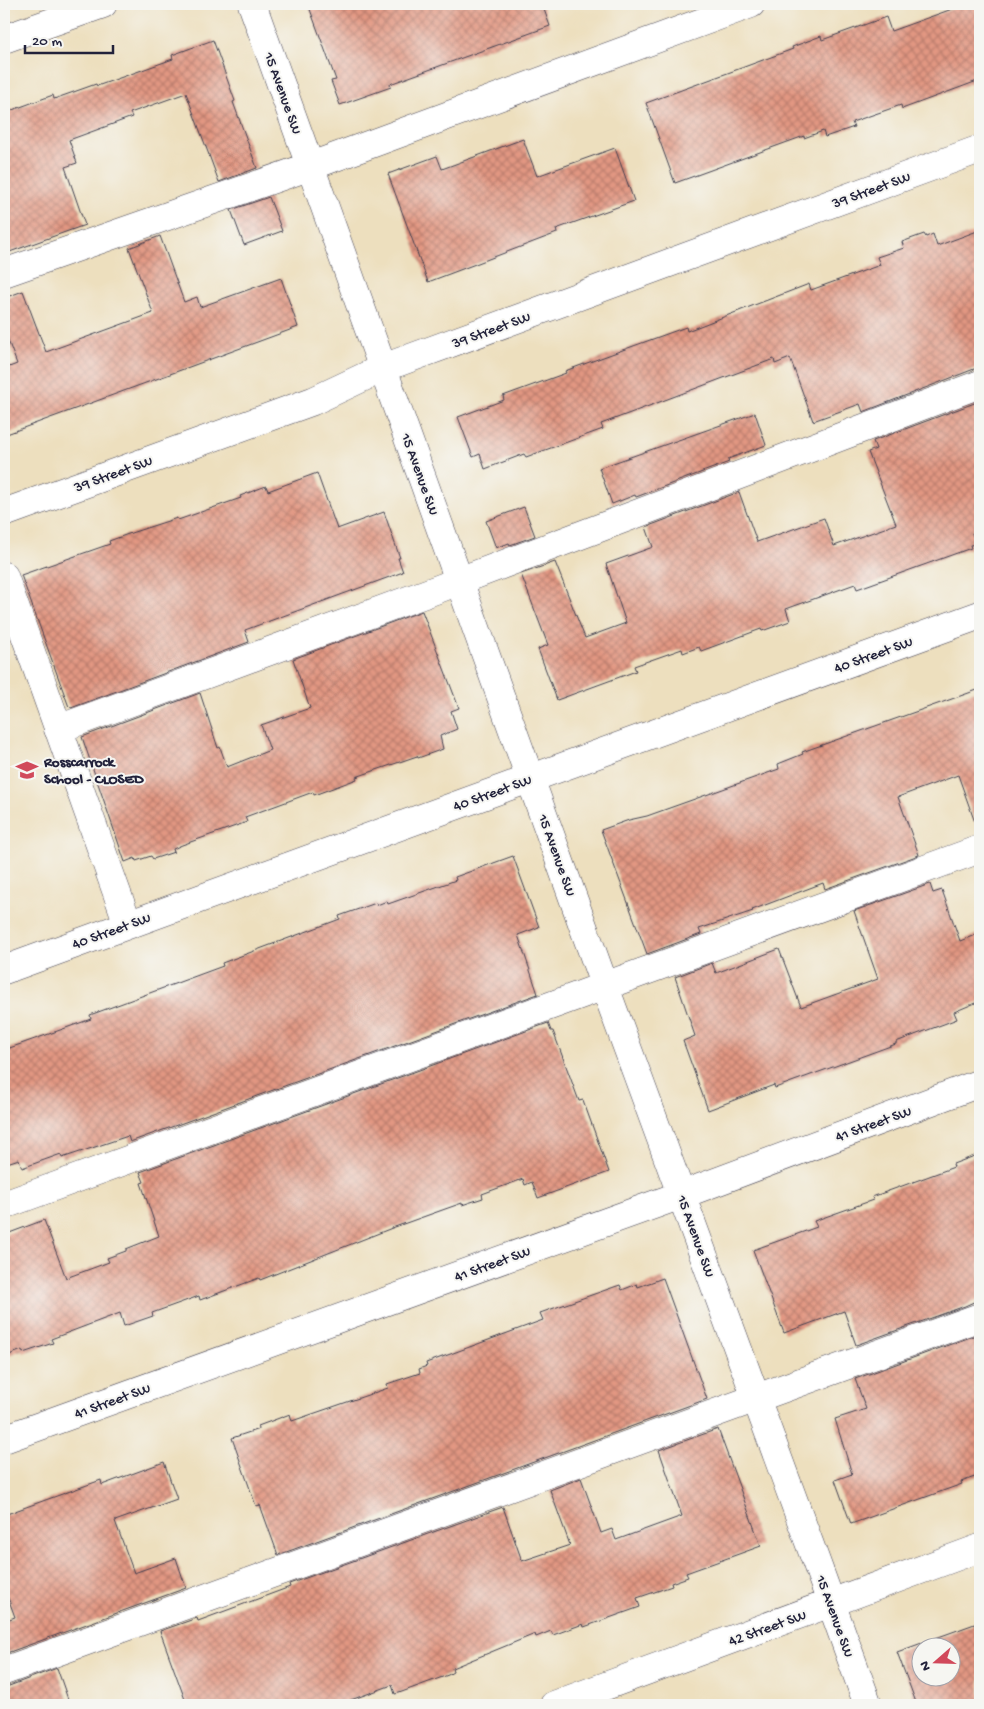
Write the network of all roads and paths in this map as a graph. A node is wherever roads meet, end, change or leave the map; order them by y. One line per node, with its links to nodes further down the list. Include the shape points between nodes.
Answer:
1 (103, 4): 4 (street)
2 (252, 4): 6 (street, 15 Avenue SW)
3 (751, 4): 6 (street)
4 (4, 38)
5 (980, 149): 8 (street, 39 Street SW)
6 (311, 166): 7 (street); 8 (street, 15 Avenue SW)
7 (4, 273)
8 (383, 368): 10 (street, 39 Street SW, via 313,401); 12 (street, 15 Avenue SW)
9 (980, 384): 12 (street)
10 (4, 513)
11 (4, 576): 14 (street)
12 (459, 581): 14 (street); 15 (street, 15 Avenue SW)
13 (980, 615): 15 (street, 40 Street SW)
14 (58, 729): 17 (street)
15 (531, 778): 17 (street, 40 Street SW); 19 (street, 15 Avenue SW)
16 (980, 849): 19 (street)
17 (128, 924): 18 (street, 40 Street SW)
18 (4, 970)
19 (605, 986): 21 (street, 15 Avenue SW); 22 (street)
20 (980, 1083): 21 (street, 41 Street SW)
21 (682, 1194): 24 (street, 15 Avenue SW); 25 (street, 41 Street SW)
22 (4, 1205)
23 (980, 1317): 24 (street)
24 (756, 1398): 27 (street, 15 Avenue SW); 28 (street)
25 (4, 1440)
26 (980, 1548): 27 (street, 42 Street SW)
27 (832, 1604): 29 (street, 42 Street SW); 30 (street, 15 Avenue SW)
28 (4, 1671)
29 (554, 1705)
30 (868, 1705)

